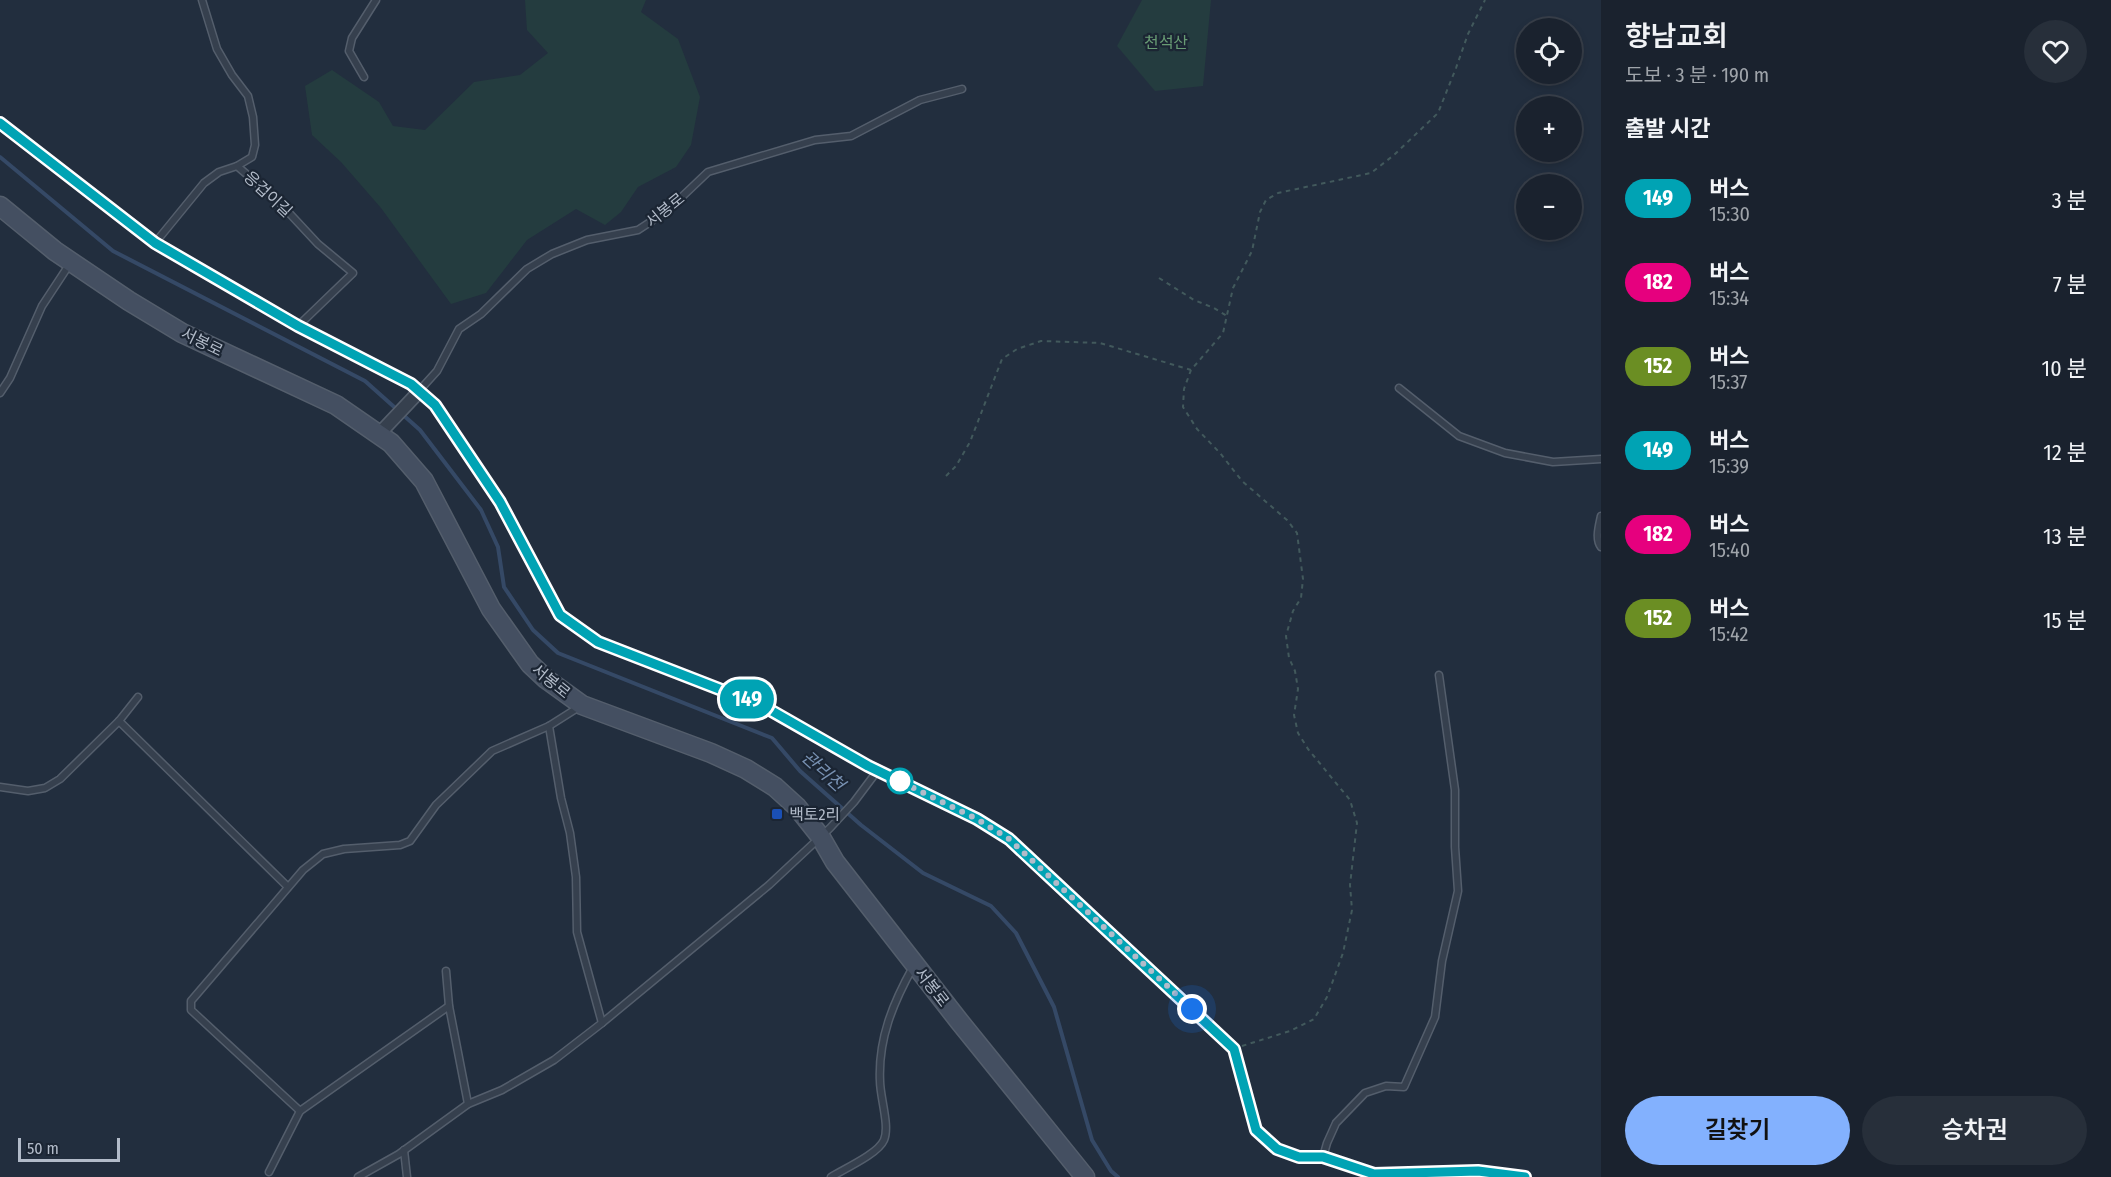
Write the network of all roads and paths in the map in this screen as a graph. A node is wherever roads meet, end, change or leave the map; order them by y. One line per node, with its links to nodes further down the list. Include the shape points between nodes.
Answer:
1 (202, 0): 7 (lane, 응겁이길, via 217,49 248,96 253,117 252,157)
2 (376, 0): 4 (lane, via 352,38 349,51)
3 (1485, 0): 12 (path, via 1438,112 1394,154 1371,173 1278,193 1266,200 1252,251 1233,288)
4 (364, 77)
5 (962, 89): 17 (lane, 서봉로, via 920,100 851,136 815,140 708,172 667,211 638,231 587,240 552,254 527,269 481,314 459,329 437,371)
6 (0, 123): 9 (lane)
7 (237, 165): 9 (lane, via 204,183); 13 (lane, 응겁이길, via 353,273)
8 (0, 206): 10 (main road, 서봉로)
9 (155, 243): 13 (lane)
10 (71, 262): 16 (lane, via 42,306); 18 (main road, 서봉로, via 182,333 336,405)
11 (1159, 278): 12 (path)
12 (1227, 316): 14 (path, via 1223,333)
13 (298, 326): 17 (lane, via 411,384)
14 (1191, 370): 20 (path, via 1101,343 1041,341 1017,349 1002,359 970,442 957,466); 36 (path, via 1183,407 1190,418 1242,481 1297,533 1302,598 1293,611 1286,636 1298,689 1293,715 1308,749 1350,800 1357,823 1350,885 1352,910 1343,953 1327,996 1314,1019)
15 (1399, 388): 19 (lane, via 1459,436 1505,453 1552,462)
16 (0, 393)
17 (417, 394): 18 (street); 28 (lane, via 435,405 500,502 560,615 598,642 763,706)
18 (379, 434): 25 (main road, 서봉로, via 392,443 424,481 491,609 530,664)
19 (1601, 459)
20 (946, 476)
21 (1601, 516): 22 (lane)
22 (1601, 547)
23 (1439, 675): 40 (lane, via 1455,790 1458,891 1442,961 1435,1017 1404,1087 1386,1086 1365,1093 1336,1122)
24 (138, 697): 26 (lane)
25 (582, 705): 27 (lane); 30 (main road, 서봉로, via 746,769 775,787)
26 (119, 721): 29 (lane, via 60,779 45,788); 31 (lane)
27 (549, 726): 31 (lane, via 492,751 436,805 410,841 322,854); 35 (lane, via 576,877 577,932)
28 (878, 771): 30 (lane); 36 (lane, via 977,819 1009,839)
29 (0, 788)
30 (825, 832): 32 (main road, 서봉로, via 835,862); 35 (lane, via 769,885)
31 (288, 887): 38 (lane, via 190,1001 191,1010)
32 (914, 964): 44 (lane, via 894,1001 883,1039 880,1080 884,1140 864,1158); 45 (main road, 서봉로)
33 (446, 971): 34 (lane)
34 (450, 1006): 37 (lane); 38 (lane)
35 (602, 1023): 37 (lane, via 554,1060 502,1090)
36 (1234, 1049): 40 (lane, via 1256,1130 1277,1149 1299,1157)
37 (468, 1104): 39 (lane)
38 (300, 1111): 41 (lane)
39 (404, 1150): 42 (lane); 43 (lane)
40 (1323, 1157): 46 (lane, via 1374,1174 1478,1171)
41 (269, 1172)
42 (358, 1177)
43 (407, 1177)
44 (831, 1177)
45 (1085, 1177)
46 (1526, 1177)

